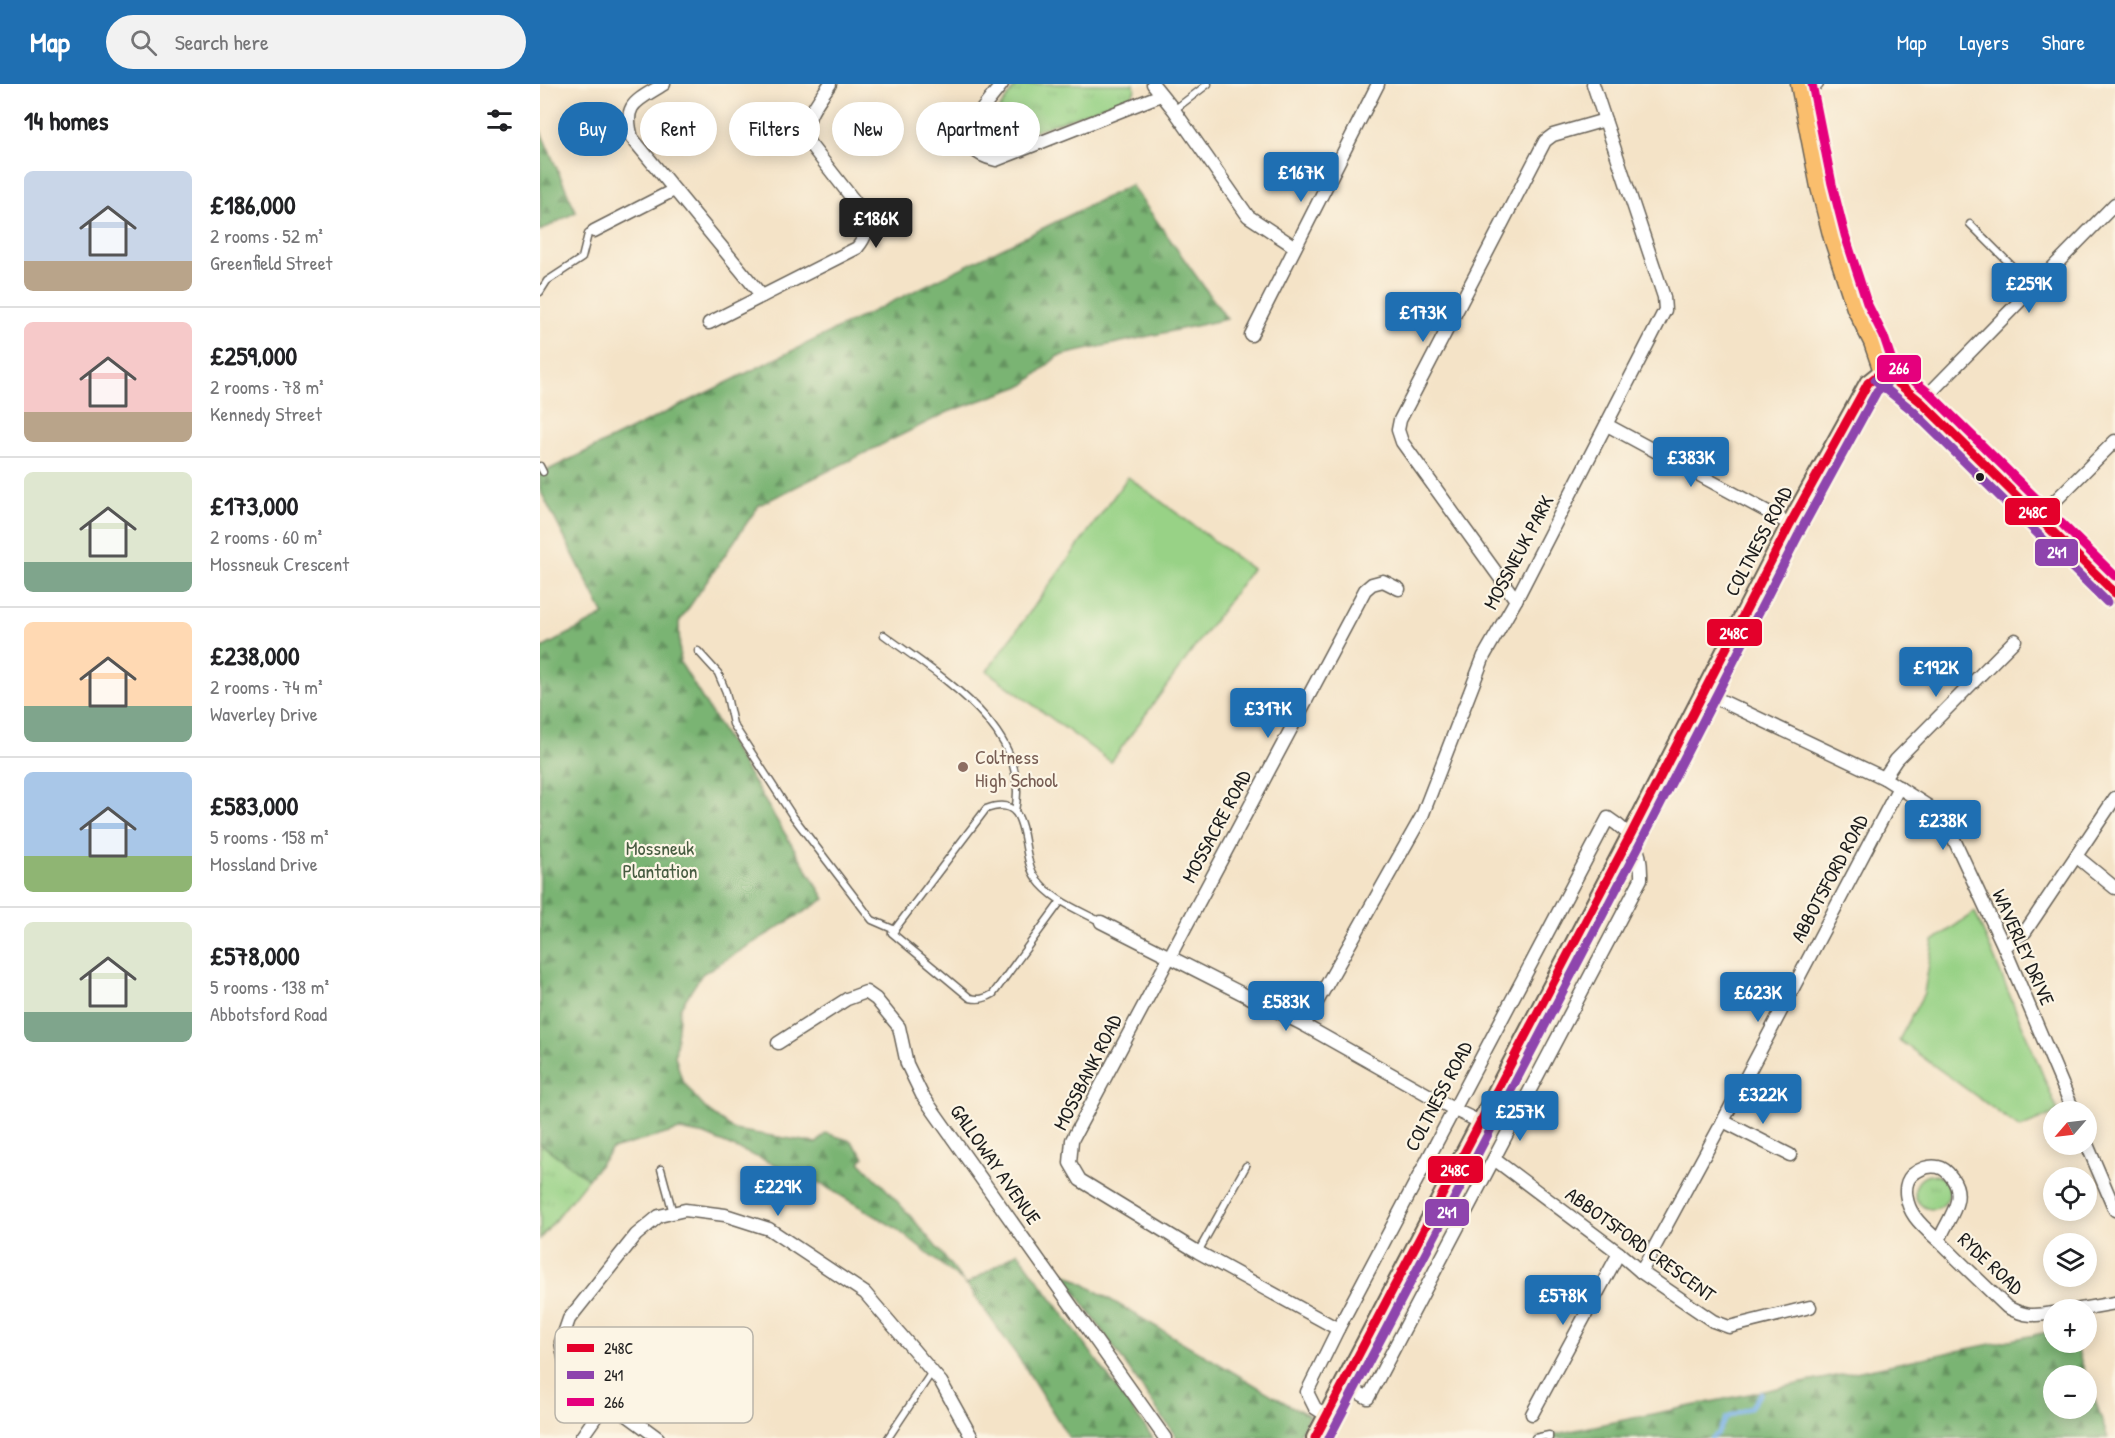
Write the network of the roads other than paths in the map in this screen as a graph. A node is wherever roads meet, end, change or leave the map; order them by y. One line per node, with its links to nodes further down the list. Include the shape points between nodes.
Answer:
1 (664, 84): 12 (street, via 633,104 628,125 632,138)
2 (830, 84): 19 (street, via 809,115 806,135 866,216 865,239 857,248)
3 (1002, 84): 9 (street, via 972,123 969,138 983,157 996,160)
4 (1153, 84): 9 (street)
5 (1208, 84): 10 (lane)
6 (1378, 84): 16 (street)
7 (1593, 84): 11 (street, MOSSNEUK PARK)
8 (1806, 86): 22 (main road, via 1820,187 1833,238 1856,308)
9 (1161, 95): 10 (street)
10 (1174, 110): 16 (street, via 1248,216)
11 (1605, 120): 24 (street, MOSSNEUK PARK, via 1665,310); 30 (street, via 1553,135 1545,141 1398,430 1402,442)
12 (674, 190): 15 (street); 19 (street)
13 (2115, 204): 17 (street)
14 (1970, 224): 17 (lane)
15 (594, 231): 18 (lane, via 588,234 582,258 547,282)
16 (1295, 247): 21 (street)
17 (2033, 287): 23 (street)
18 (540, 292)
19 (762, 296): 20 (street)
20 (709, 323)
21 (1251, 335)
22 (1883, 371): 23 (main road); 27 (street, COLTNESS ROAD, via 1868,384)
23 (1921, 402): 26 (main road)
24 (1607, 425): 27 (street); 30 (street, MOSSNEUK PARK)
25 (2115, 441): 26 (street)
26 (2038, 518): 29 (main road)
27 (1790, 524): 34 (street, COLTNESS ROAD)
28 (1399, 589): 46 (street, MOSSACRE ROAD, via 1383,581 1365,590)
29 (2115, 593)
30 (1516, 600): 47 (street, MOSSNEUK PARK, via 1484,657 1422,816)
31 (884, 635): 38 (lane, via 964,695 986,717 1004,744 1016,775)
32 (2015, 640): 35 (street, via 1896,760)
33 (698, 651): 44 (lane, via 718,673 733,724 792,814 873,920)
34 (1703, 692): 35 (street, WAVERLEY DRIVE); 39 (street, COLTNESS ROAD)
35 (1884, 778): 36 (street, WAVERLEY DRIVE)
36 (1899, 788): 45 (street, WAVERLEY DRIVE, via 1929,806 1951,833); 51 (street, ABBOTSFORD ROAD)
37 (2115, 798): 40 (street)
38 (1016, 811): 42 (lane, via 1029,866 1044,888); 44 (lane, via 1007,805 986,809)
39 (1631, 834): 50 (street, COLTNESS ROAD, via 1608,818); 52 (street, COLTNESS ROAD); 55 (street, via 1642,862 1641,879)
40 (2076, 856): 41 (street); 45 (street, via 2025,932)
41 (2115, 888)
42 (1061, 901): 43 (lane); 44 (lane, via 993,994 977,1000 892,933)
43 (1101, 922): 46 (street)
44 (895, 930)
45 (2004, 947): 49 (street, WAVERLEY DRIVE)
46 (1168, 956): 47 (street); 61 (street, MOSSBANK ROAD, via 1072,1140 1070,1163 1080,1180)
47 (1304, 1024): 50 (street)
48 (778, 1042): 80 (street, GALLOWAY AVENUE, via 847,999 866,992 876,999 899,1027 907,1064 922,1095)
49 (2069, 1101)
50 (1455, 1110): 52 (street); 69 (street, COLTNESS ROAD)
51 (1723, 1121): 53 (street); 63 (street, ABBOTSFORD ROAD)
52 (1480, 1122): 71 (street, COLTNESS ROAD)
53 (1790, 1155)
54 (2092, 1155): 58 (street)
55 (1494, 1159): 62 (street, ABBOTSFORD CRESCENT); 71 (street, via 1368,1398)
56 (1246, 1166): 61 (lane)
57 (661, 1169): 59 (lane)
58 (2115, 1210)
59 (673, 1213): 68 (street, via 659,1216 636,1235); 70 (street, via 686,1210 725,1215 769,1229 866,1293)
60 (1939, 1240): 60 (street, RYDE ROAD, via 1957,1204 1958,1192 1947,1172 1929,1166 1909,1178 1906,1191 1915,1217); 67 (street, RYDE ROAD, via 2007,1307 2032,1317)
61 (1198, 1252): 69 (street, MOSSBANK ROAD)
62 (1619, 1253): 63 (street, ABBOTSFORD CRESCENT); 72 (street)
63 (1641, 1272): 66 (street, ABBOTSFORD CRESCENT, via 1713,1321 1729,1327)
64 (2115, 1303): 65 (street)
65 (2097, 1306)
66 (1810, 1307)
67 (2043, 1315)
68 (566, 1327)
69 (1338, 1329): 73 (street, COLTNESS ROAD, via 1307,1392 1315,1408)
70 (932, 1372): 78 (lane); 79 (street)
71 (1343, 1384): 73 (street, COLTNESS ROAD)
72 (1532, 1413)
73 (1326, 1415): 81 (street, COLTNESS ROAD)
74 (592, 1423): 76 (street)
75 (637, 1423): 77 (street)
76 (581, 1438)
77 (658, 1438)
78 (888, 1438)
79 (972, 1438)
80 (1165, 1438)
81 (1315, 1438)
82 (1535, 1438): 83 (lane)
83 (1549, 1438)

